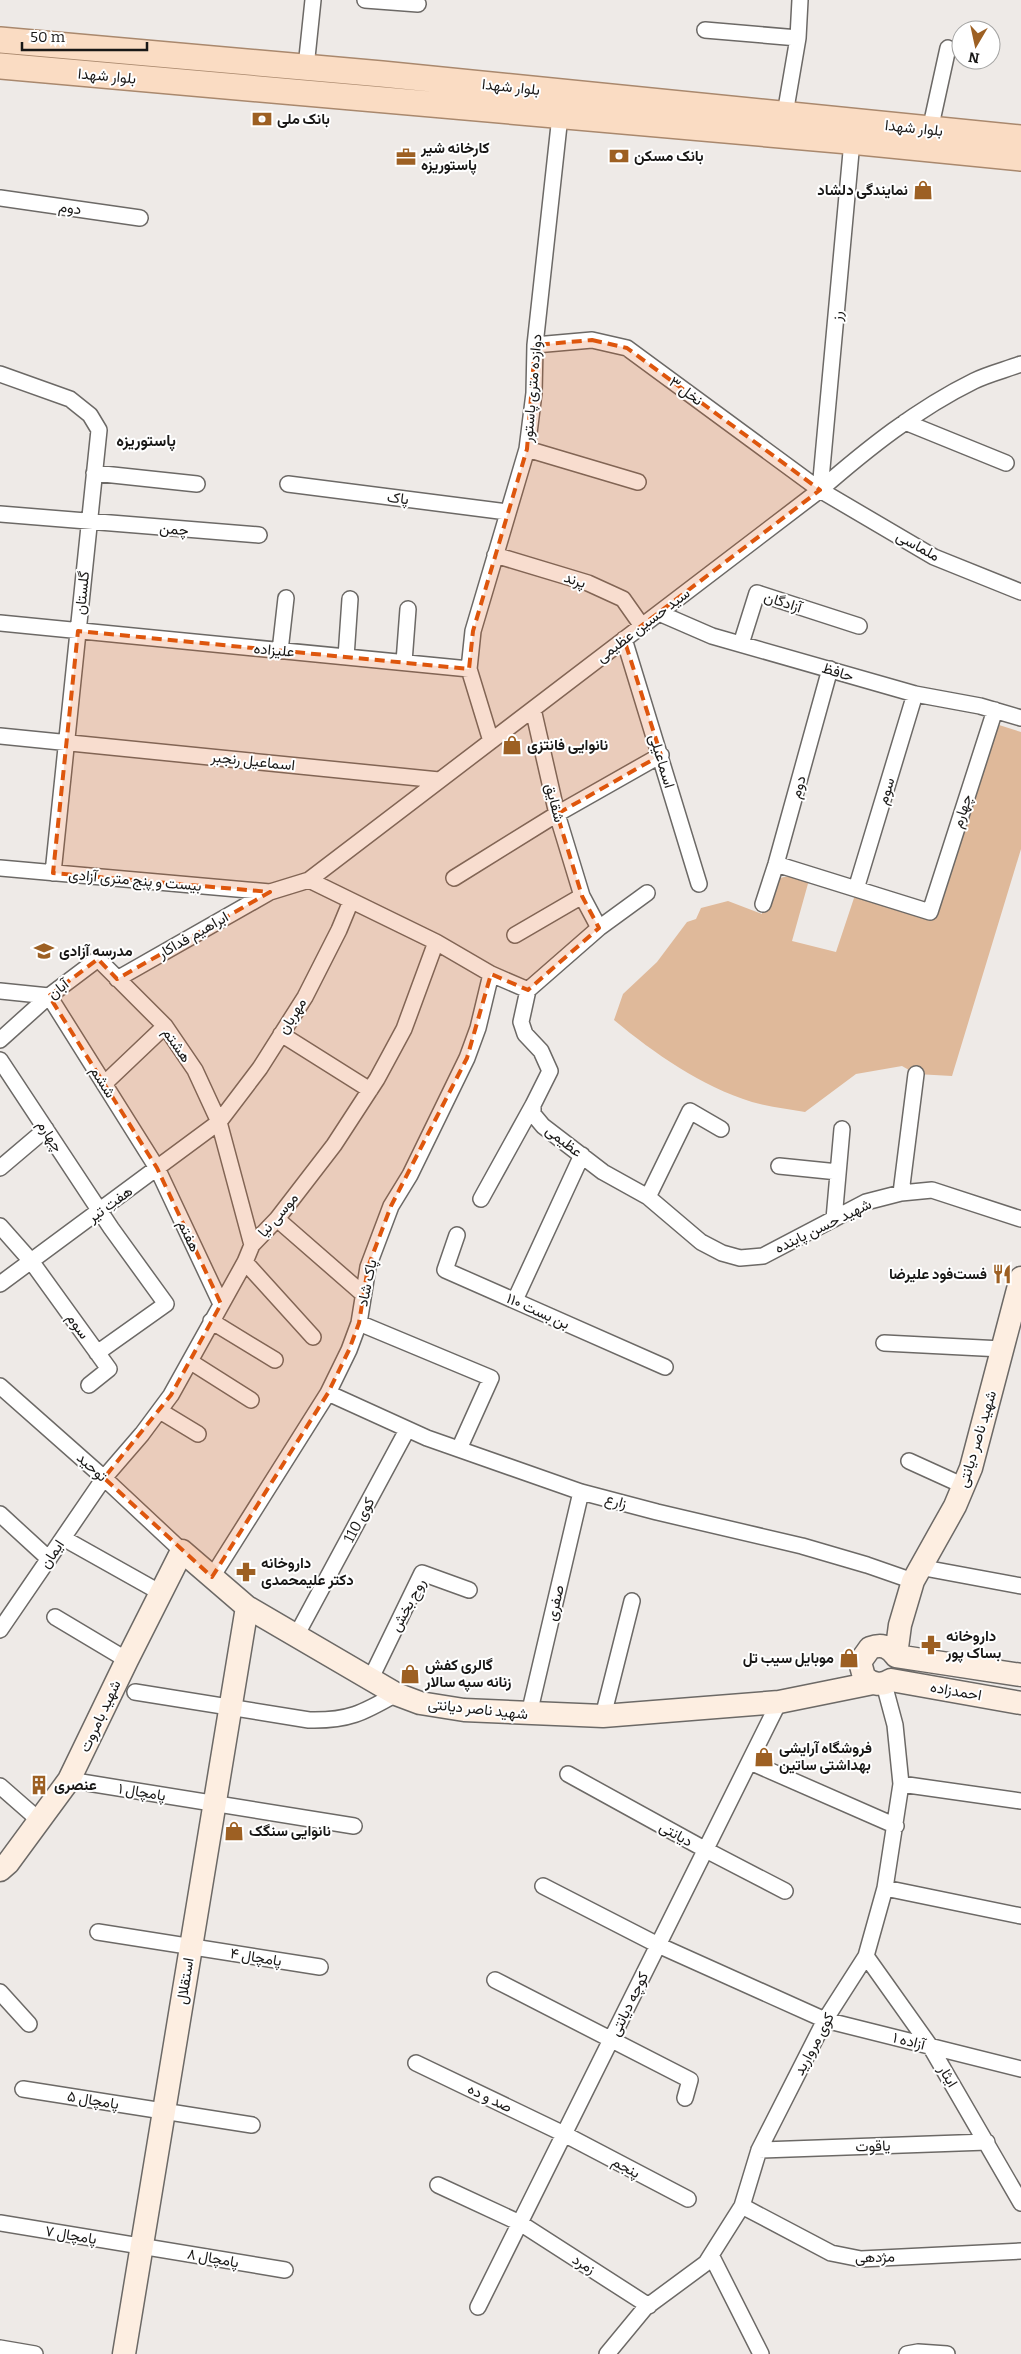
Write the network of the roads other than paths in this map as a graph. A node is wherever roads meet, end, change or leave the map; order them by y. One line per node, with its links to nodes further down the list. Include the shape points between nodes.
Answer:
1 (313, 0): 11 (street)
2 (365, 0): 4 (street)
3 (800, 0): 6 (street)
4 (418, 4)
5 (705, 30): 6 (street)
6 (798, 38): 13 (street)
7 (3, 41): 8 (main road, بلوار شهدا); 10 (main road, via 11,46 13,54 11,61)
8 (58, 45): 11 (main road, بلوار شهدا); 12 (main road, via 46,54 46,62)
9 (948, 48): 15 (street)
10 (2, 66): 12 (main road, بلوار شهدا)
11 (306, 67): 13 (main road, بلوار شهدا)
12 (57, 72): 14 (main road, بلوار شهدا)
13 (785, 114): 15 (main road, بلوار شهدا)
14 (560, 116): 17 (main road, بلوار شهدا); 21 (street, دوازده متری پاستور)
15 (930, 130): 16 (main road, بلوار شهدا)
16 (1021, 138)
17 (852, 141): 18 (main road, بلوار شهدا); 31 (street, رز)
18 (1021, 158)
19 (0, 198): 20 (street, دوم)
20 (140, 218)
21 (535, 345): 25 (street, دوازده متری پاستور, via 534,393); 31 (street, نخل ۳, via 592,340 626,348)
22 (1021, 364): 24 (street, سید حسین عظیمی, via 974,380)
23 (0, 374): 27 (street, گلستان, via 70,399 90,415 99,430)
24 (905, 422): 26 (street); 31 (street, سید حسین عظیمی, via 862,453)
25 (527, 449): 28 (street); 32 (street, دوازده متری پاستور)
26 (1006, 463)
27 (94, 473): 29 (street); 34 (street, گلستان)
28 (638, 482)
29 (197, 484)
30 (288, 484): 32 (street, پاک)
31 (820, 490): 37 (street, ملماسی, via 934,557); 41 (street, سید حسین عظیمی)
32 (507, 512): 36 (street, دوازده متری پاستور)
33 (0, 514): 34 (street, چمن)
34 (89, 522): 35 (street, چمن); 45 (street, گلستان)
35 (259, 536)
36 (495, 555): 43 (street, پرند, via 588,583 623,599); 51 (street, دوازده متری پاستور, via 473,631)
37 (1021, 592)
38 (286, 598): 48 (street)
39 (350, 599): 49 (street)
40 (408, 608): 50 (street)
41 (659, 613): 43 (street, سید حسین عظیمی); 47 (street, حافظ, via 712,636)
42 (0, 623): 45 (street, علیزاده)
43 (642, 626): 46 (street, سید حسین عظیمی)
44 (859, 626): 47 (street, آزادگان, via 758,593)
45 (78, 631): 48 (street, علیزاده); 59 (street, گلستان)
46 (624, 639): 54 (street, سید حسین عظیمی); 60 (street, اسماعیلی)
47 (741, 644): 52 (street, حافظ)
48 (280, 651): 49 (street, علیزاده)
49 (346, 657): 50 (street, علیزاده)
50 (404, 662): 51 (street, علیزاده)
51 (469, 669): 58 (street, دوازده متری پاستور)
52 (830, 669): 53 (street, حافظ); 63 (street, دوم)
53 (915, 694): 55 (street, حافظ); 69 (street, سوم)
54 (533, 709): 58 (street, سید حسین عظیمی); 62 (street, شقایق)
55 (995, 710): 56 (street, حافظ); 69 (street, چهارم, via 930,912)
56 (1021, 718)
57 (0, 736): 59 (street, اسماعیل رنجبر)
58 (491, 741): 61 (street, سید حسین عظیمی)
59 (67, 742): 61 (street, اسماعیل رنجبر); 65 (street, گلستان)
60 (661, 755): 62 (street); 68 (street, اسماعیلی)
61 (439, 780): 67 (street, سید حسین عظیمی)
62 (557, 814): 66 (street); 72 (street, شقایق)
63 (776, 864): 69 (street); 74 (street, دوم)
64 (0, 868): 65 (street, بیست و پنج متری آزادی)
65 (53, 873): 70 (street, بیست و پنج متری آزادی)
66 (454, 878)
67 (308, 880): 70 (street, سید حسین عظیمی); 73 (street)
68 (699, 884)
69 (856, 889)
70 (270, 892): 79 (street, ابراهیم فداکار)
71 (647, 893): 75 (street)
72 (582, 896): 75 (street, شقایق); 76 (street)
73 (351, 901): 77 (street); 84 (street, مهربان, via 340,930)
74 (763, 904)
75 (600, 928): 80 (street)
76 (515, 935)
77 (436, 942): 78 (street); 89 (street, موسی نیا, via 404,1028)
78 (491, 974): 80 (street); 115 (street, پاک شاد, via 467,1058 410,1175 391,1206 368,1268)
79 (117, 979): 82 (street, آبان, via 98,959); 83 (street, هشتم)
80 (528, 990): 90 (street, via 521,1022 525,1034 541,1051 550,1071)
81 (0, 991): 82 (street)
82 (49, 996): 85 (street, آبان); 88 (street, ششم)
83 (165, 1026): 88 (street); 91 (street, هشتم, via 195,1070)
84 (281, 1034): 89 (street); 91 (street, مهربان)
85 (0, 1040)
86 (0, 1060): 92 (street, چهارم)
87 (916, 1074): 100 (street)
88 (104, 1084): 98 (street, ششم)
89 (370, 1090): 104 (street, موسی نیا, via 334,1145)
90 (533, 1105): 95 (street, عظیمی, via 533,1114 544,1126); 102 (street)
91 (219, 1122): 98 (street, هفتِ تیر); 109 (street, هشتم)
92 (46, 1129): 97 (street); 103 (street, چهارم)
93 (721, 1129): 101 (street, via 690,1111)
94 (842, 1130): 99 (street)
95 (582, 1155): 101 (street, عظیمی, via 603,1172); 116 (street)
96 (779, 1166): 99 (street)
97 (0, 1168)
98 (157, 1168): 103 (street, هفتِ تیر); 117 (street, هفتم)
99 (838, 1172): 105 (street)
100 (901, 1193): 105 (street, شهید حسن پاینده, via 866,1202); 106 (street, شهید حسن پاینده, via 932,1190)
101 (648, 1197): 110 (street, عظیمی, via 701,1242)
102 (480, 1199)
103 (100, 1211): 111 (street, هفتِ تیر); 123 (street, via 166,1304)
104 (277, 1219): 109 (street, موسی نیا); 115 (street)
105 (834, 1219): 110 (street, شهید حسن پاینده, via 763,1256)
106 (1021, 1219)
107 (0, 1226): 111 (street)
108 (457, 1235): 116 (street, بن بست ۱۱۰, via 445,1270)
109 (252, 1246): 112 (street, موسی نیا)
110 (740, 1258)
111 (31, 1261): 114 (street, هفتِ تیر); 123 (street, سوم)
112 (245, 1262): 117 (street, موسی نیا); 120 (street)
113 (1021, 1278): 122 (main road, شهید ناصر دیانتی)
114 (0, 1284)
115 (363, 1294): 119 (street, پاک شاد)
116 (515, 1300): 126 (street, بن بست ۱۱۰)
117 (222, 1304): 118 (street, موسی نیا)
118 (211, 1321): 124 (street); 125 (street, موسی نیا)
119 (359, 1323): 129 (street, پاک شاد); 134 (street, via 491,1378)
120 (313, 1338)
121 (884, 1343): 122 (street)
122 (1002, 1349): 137 (main road, شهید ناصر دیانتی, via 984,1424)
123 (97, 1353): 127 (street, سوم, via 109,1369)
124 (275, 1360)
125 (191, 1362): 130 (street); 131 (street, موسی نیا)
126 (665, 1367)
127 (89, 1385)
128 (0, 1386): 136 (street, توحید)
129 (328, 1393): 132 (street, زارع); 143 (street, پاک شاد)
130 (251, 1400)
131 (160, 1410): 133 (street); 136 (street, موسی نیا)
132 (407, 1430): 134 (street, زارع); 152 (street, کوی 110)
133 (198, 1434)
134 (459, 1449): 138 (street, زارع)
135 (909, 1461): 137 (street)
136 (104, 1478): 140 (street, ایمان); 141 (street, توحید)
137 (964, 1486): 144 (main road, شهید ناصر دیانتی)
138 (581, 1492): 144 (street, زارع, via 802,1546); 165 (street, صفری)
139 (0, 1514): 142 (street)
140 (63, 1538): 142 (street, ایمان); 147 (street)
141 (182, 1551): 143 (main road, شهید ناصر دیانتی); 147 (main road, شهید بامروت)
142 (49, 1559): 151 (street, ایمان)
143 (212, 1577): 149 (main road, شهید ناصر دیانتی)
144 (913, 1580): 145 (street, زارع); 153 (main road, شهید ناصر دیانتی); 154 (main road, شهید ناصر دیانتی, via 900,1625)
145 (1021, 1586)
146 (469, 1590): 157 (street, روح بخش, via 422,1573)
147 (161, 1594): 155 (main road, شهید بامروت)
148 (632, 1601): 166 (street)
149 (247, 1607): 152 (main road, شهید ناصر دیانتی); 164 (main road, استقلال)
150 (55, 1617): 155 (street)
151 (0, 1630)
152 (296, 1636): 157 (main road, شهید ناصر دیانتی)
153 (865, 1655): 154 (main road, احمدزاده, via 885,1647); 158 (main road, via 864,1677); 161 (main road, شهید ناصر دیانتی)
154 (896, 1656): 156 (main road, احمدزاده)
155 (127, 1660): 169 (main road, شهید بامروت)
156 (1021, 1675)
157 (371, 1678): 160 (main road, شهید ناصر دیانتی)
158 (883, 1682): 161 (main road, شهید ناصر دیانتی); 163 (main road, احمدزاده); 170 (street, کوی مروارید, via 895,1725)
159 (136, 1692): 164 (street)
160 (396, 1694): 164 (street, via 362,1713 333,1721); 165 (main road, شهید ناصر دیانتی, via 420,1703 464,1710)
161 (819, 1694): 162 (main road, شهید ناصر دیانتی)
162 (779, 1702): 166 (main road, شهید ناصر دیانتی); 167 (street, کوچه دیانتی)
163 (1021, 1703)
164 (230, 1707): 173 (main road, استقلال)
165 (529, 1714): 166 (main road, شهید ناصر دیانتی)
166 (603, 1716)
167 (750, 1762): 176 (street); 177 (street, کوچه دیانتی)
168 (568, 1774): 177 (street, دیانتی)
169 (69, 1780): 173 (street, پامچال ۱); 174 (main road, شهید بامروت)
170 (901, 1784): 172 (street); 176 (street, کوی مروارید)
171 (0, 1786): 174 (street)
172 (1021, 1801)
173 (214, 1804): 175 (street, پامچال ۱); 185 (main road, استقلال)
174 (40, 1821): 178 (main road, شهید بامروت)
175 (354, 1826)
176 (896, 1826): 180 (street, کوی مروارید)
177 (706, 1850): 181 (street, دیانتی); 184 (street, کوچه دیانتی)
178 (3, 1863)
179 (543, 1886): 184 (street, آزاده ۱)
180 (885, 1888): 182 (street); 186 (street, کوی مروارید)
181 (786, 1891)
182 (1021, 1916)
183 (98, 1932): 185 (street, پامچال ۴)
184 (658, 1945): 190 (street, آزاده ۱); 192 (street, کوچه دیانتی)
185 (191, 1947): 187 (street, پامچال ۴); 198 (main road, استقلال)
186 (866, 1956): 190 (street, کوی مروارید); 193 (street, ایثار)
187 (320, 1967)
188 (494, 1980): 192 (street)
189 (0, 1992): 191 (street)
190 (825, 2020): 193 (street, آزاده ۱); 202 (street, کوی مروارید)
191 (29, 2024)
192 (611, 2039): 197 (street, via 690,2080); 200 (street, کوچه دیانتی)
193 (930, 2046): 195 (street, آزاده ۱); 201 (street, ایثار)
194 (416, 2062): 200 (street, صد و ده)
195 (1021, 2070)
196 (23, 2089): 198 (street, پامچال ۵)
197 (685, 2098)
198 (164, 2111): 199 (street, پامچال ۵); 209 (main road, استقلال)
199 (252, 2125)
200 (564, 2134): 205 (street, پنجم); 208 (street, کوچه دیانتی)
201 (987, 2142): 202 (street, یاقوت); 204 (street, ایثار)
202 (759, 2150): 206 (street, کوی مروارید)
203 (438, 2185): 208 (street, زمرد)
204 (1019, 2196)
205 (688, 2199)
206 (742, 2206): 210 (street, مژدهی, via 831,2253 848,2257); 211 (street, کوی مروارید)
207 (0, 2223): 209 (street, پامچال ۷)
208 (520, 2223): 213 (street, کوچه دیانتی); 214 (street, زمرد)
209 (142, 2246): 212 (street, پامچال ۸); 217 (main road, استقلال)
210 (1021, 2251)
211 (711, 2255): 214 (street, کوی مروارید); 219 (street)
212 (285, 2270)
213 (478, 2306)
214 (649, 2306): 218 (street, کوی مروارید)
215 (0, 2348): 216 (street)
216 (35, 2354)
217 (124, 2354)
218 (607, 2354)
219 (761, 2354)
220 (907, 2354): 221 (street)
221 (947, 2354)

